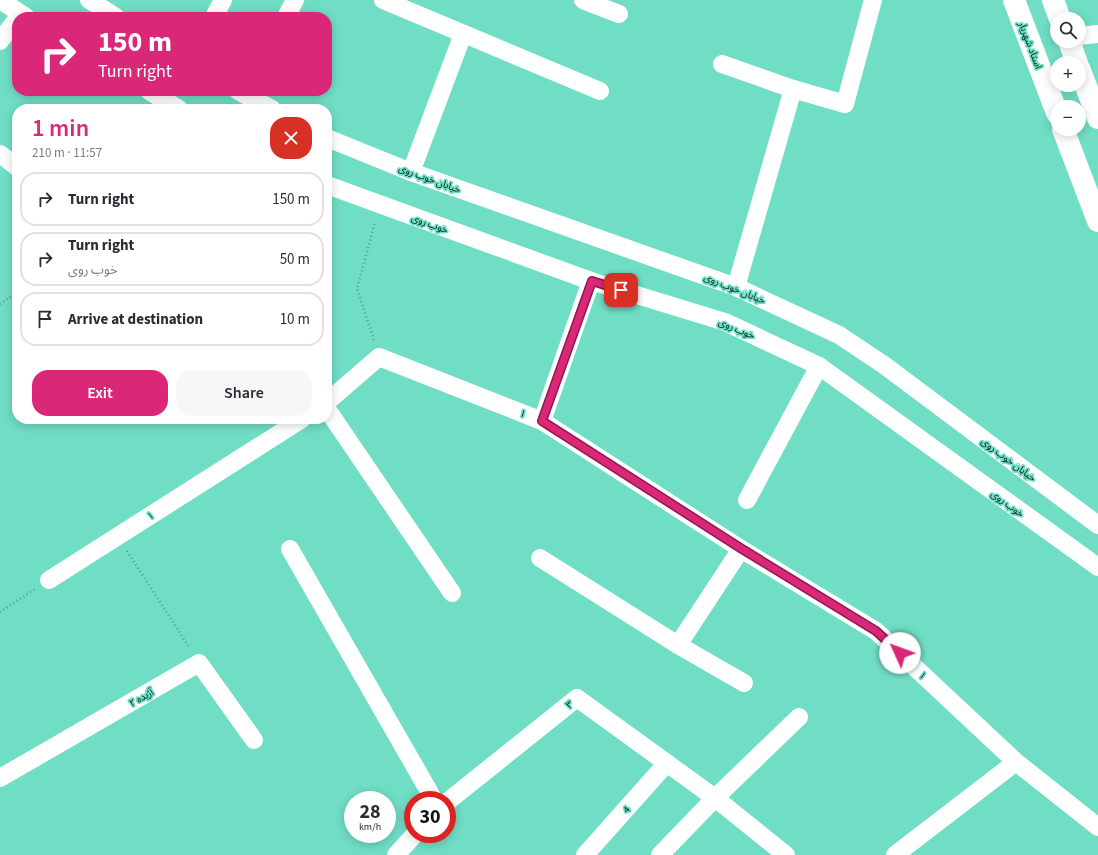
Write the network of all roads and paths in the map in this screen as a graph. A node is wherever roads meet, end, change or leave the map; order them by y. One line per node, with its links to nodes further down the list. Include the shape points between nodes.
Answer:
1 (0, 0): 10 (street)
2 (223, 0): 12 (street)
3 (295, 0): 13 (street)
4 (383, 0): 17 (street)
5 (583, 0): 15 (street)
6 (873, 0): 23 (street, via 845,104)
7 (1014, 0): 27 (main road, استاد شهریار)
8 (1053, 0): 14 (main road)
9 (91, 1): 11 (street)
10 (15, 12)
11 (108, 12)
12 (217, 12)
13 (289, 12)
14 (1057, 12)
15 (619, 14)
16 (12, 27): 20 (street)
17 (463, 34): 24 (street); 35 (street)
18 (1098, 34): 19 (street)
19 (1086, 35)
20 (0, 41)
21 (722, 64): 23 (street)
22 (1086, 86): 30 (main road)
23 (793, 89): 40 (street)
24 (600, 91)
25 (157, 96): 28 (street)
26 (250, 96): 29 (street)
27 (1052, 100)
28 (171, 104)
29 (263, 104)
30 (1098, 118)
31 (1066, 136): 38 (main road)
32 (332, 140): 35 (street, خیابان خوب روی)
33 (0, 154): 34 (street)
34 (12, 163)
35 (411, 172): 40 (street, خیابان خوب روی)
36 (332, 187): 37 (street, خوب روی)
37 (379, 205): 39 (street, خوب روی); 43 (path, via 357,289)
38 (1098, 221)
39 (592, 281): 44 (street, خوب روی, via 725,322); 47 (street)
40 (736, 287): 50 (street, خیابان خوب روی, via 839,335 884,365)
41 (12, 296): 42 (path)
42 (0, 304)
43 (379, 357): 45 (street); 47 (street, ۱)
44 (818, 366): 49 (street); 55 (street, خوب روی)
45 (332, 398)
46 (332, 416): 57 (street)
47 (542, 421): 53 (street, ۱)
48 (294, 424): 51 (street, ۱)
49 (747, 500)
50 (1098, 525)
51 (117, 536): 56 (street, ۱); 60 (path)
52 (290, 549): 67 (street)
53 (742, 549): 59 (street); 64 (street, ۱, via 876,631)
54 (540, 558): 59 (street)
55 (1098, 567)
56 (49, 580): 58 (path)
57 (452, 593)
58 (0, 612)
59 (678, 645): 61 (street)
60 (200, 662): 63 (street); 66 (street, آژیده ۲)
61 (744, 683)
62 (799, 717): 69 (street)
63 (254, 740)
64 (1016, 762): 70 (street, ۱); 76 (street)
65 (667, 763): 68 (street, ۳, via 577,698); 69 (street, ۳); 73 (street, 4)
66 (0, 778)
67 (429, 791)
68 (456, 795)
69 (715, 798): 74 (street); 75 (street, ۳)
70 (1098, 827)
71 (407, 843): 72 (street)
72 (396, 855)
73 (585, 855)
74 (660, 855)
75 (786, 855)
76 (895, 855)

